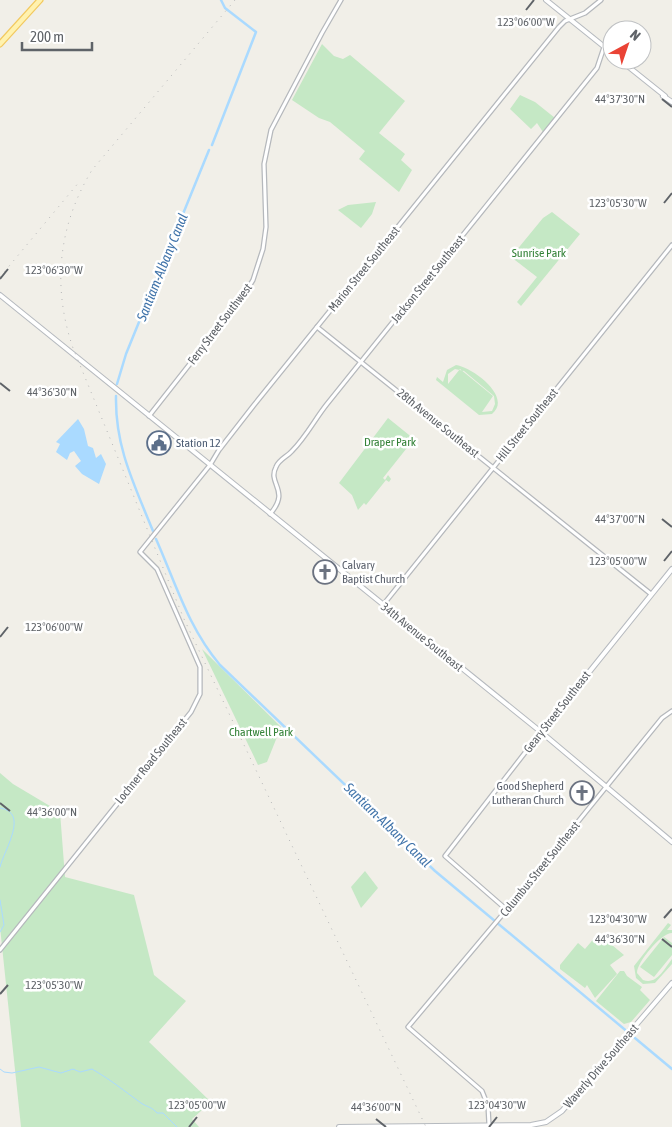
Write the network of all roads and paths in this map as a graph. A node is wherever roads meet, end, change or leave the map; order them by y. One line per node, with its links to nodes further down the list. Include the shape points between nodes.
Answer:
1 (40, 0): 6 (main road)
2 (341, 0): 15 (street, Ferry Street Southwest, via 271,130 264,164 264,248 252,280 244,295)
3 (546, 0): 5 (main road)
4 (601, 0): 5 (street, Marion Street Southeast, via 585,13)
5 (569, 19): 7 (main road); 13 (street, Marion Street Southeast, via 531,61)
6 (0, 44)
7 (602, 45)
8 (602, 53): 14 (street, Jackson Street Southeast, via 597,68)
9 (633, 70): 10 (main road)
10 (672, 102)
11 (672, 245): 17 (street, Hill Street Southeast)
12 (0, 295): 15 (main road, 34th Avenue Southeast)
13 (317, 327): 14 (street, 28th Avenue Southeast); 16 (street, Marion Street Southeast)
14 (361, 362): 17 (street, 28th Avenue Southeast); 18 (street, Jackson Street Southeast, via 292,452 276,466 274,476 279,499)
15 (149, 416): 16 (main road, 34th Avenue Southeast)
16 (210, 465): 18 (main road, 34th Avenue Southeast); 19 (street, Marion Street Southeast)
17 (494, 467): 21 (street, 28th Avenue Southeast); 22 (street, Hill Street Southeast)
18 (270, 514): 22 (main road, 34th Avenue Southeast)
19 (140, 552): 28 (street, Lochner Road Southeast, via 156,569 200,667 198,700 192,712)
20 (672, 569): 21 (main road, Geary Street Southeast)
21 (651, 594): 24 (main road, Geary Street Southeast)
22 (383, 605): 24 (main road, 34th Avenue Southeast)
23 (672, 711): 25 (street, Columbus Street Southeast, via 662,718)
24 (541, 732): 25 (main road, 34th Avenue Southeast); 27 (street, Geary Street Southeast, via 445,857)
25 (606, 787): 26 (main road, 34th Avenue Southeast); 27 (street, Columbus Street Southeast)
26 (672, 842)
27 (507, 910): 30 (street, Columbus Street Southeast, via 408,1027 482,1091 488,1106)
28 (0, 950)
29 (672, 983): 30 (main road, Waverly Drive Southeast, via 553,1119 531,1125)
30 (489, 1125): 31 (main road, Waverly Drive Southeast)
31 (426, 1126): 32 (main road, Waverly Drive Southeast)
32 (339, 1127)

